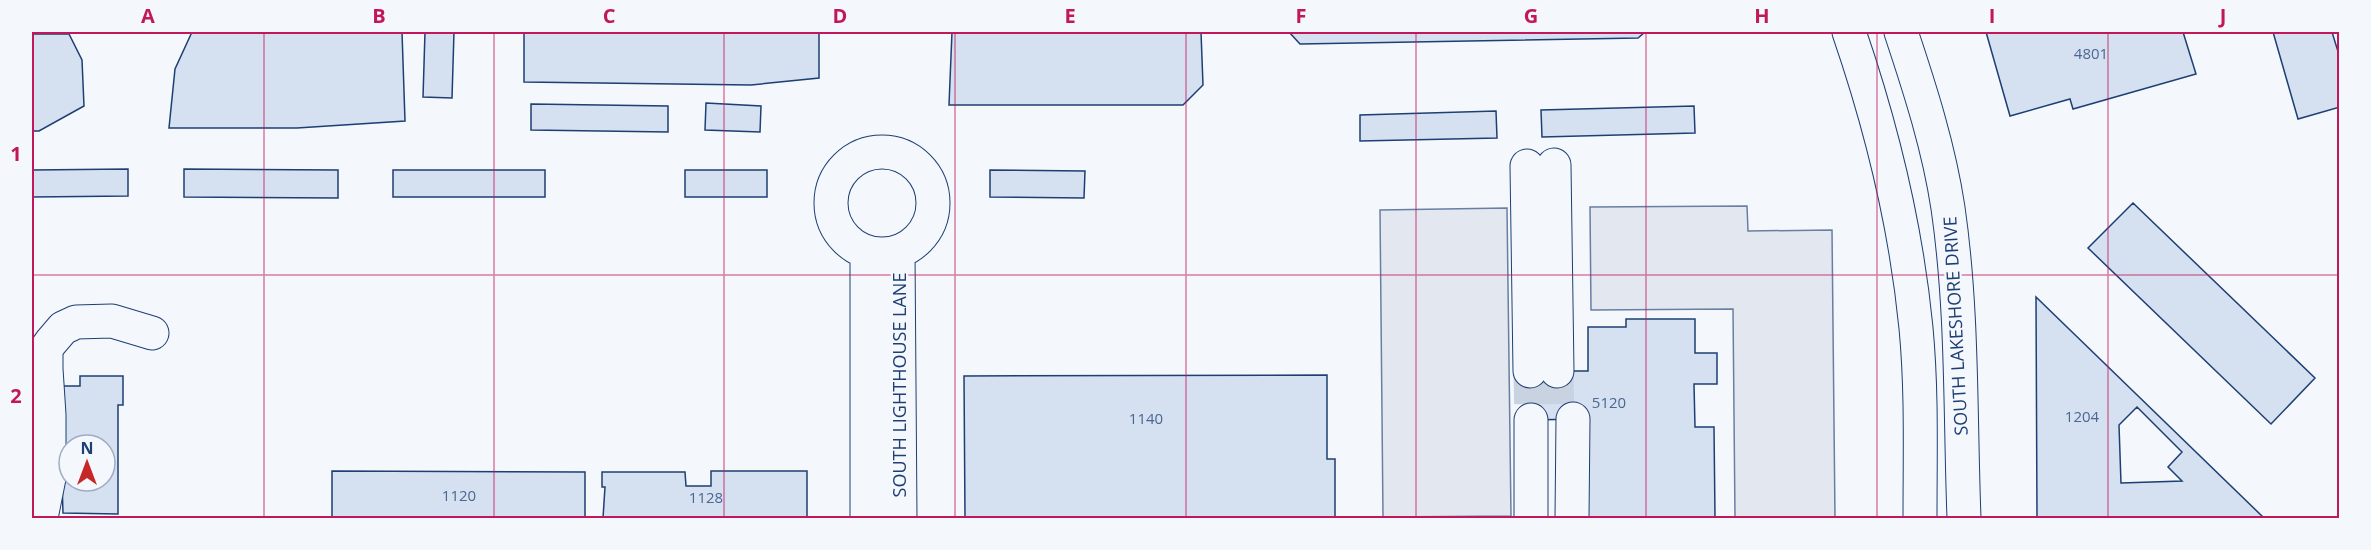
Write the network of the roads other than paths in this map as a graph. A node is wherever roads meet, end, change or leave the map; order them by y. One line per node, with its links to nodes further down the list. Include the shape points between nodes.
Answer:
1 (1849, 32): 13 (street, via 1888,159 1909,277 1919,378)
2 (1901, 32): 14 (street, SOUTH LAKESHORE DRIVE, via 1948,206 1958,310)
3 (152, 333): 6 (street, via 112,321 76,322 63,328 46,349 49,478)
4 (1550, 371): 4 (street, via 1547,166)
5 (1551, 420): 9 (street); 10 (street); 11 (street); 12 (street)
6 (41, 519)
7 (867, 519): 8 (street, SOUTH LIGHTHOUSE LANE, via 883,252)
8 (900, 519)
9 (1531, 519)
10 (1545, 519)
11 (1559, 519)
12 (1572, 519)
13 (1920, 519)
14 (1964, 519)

